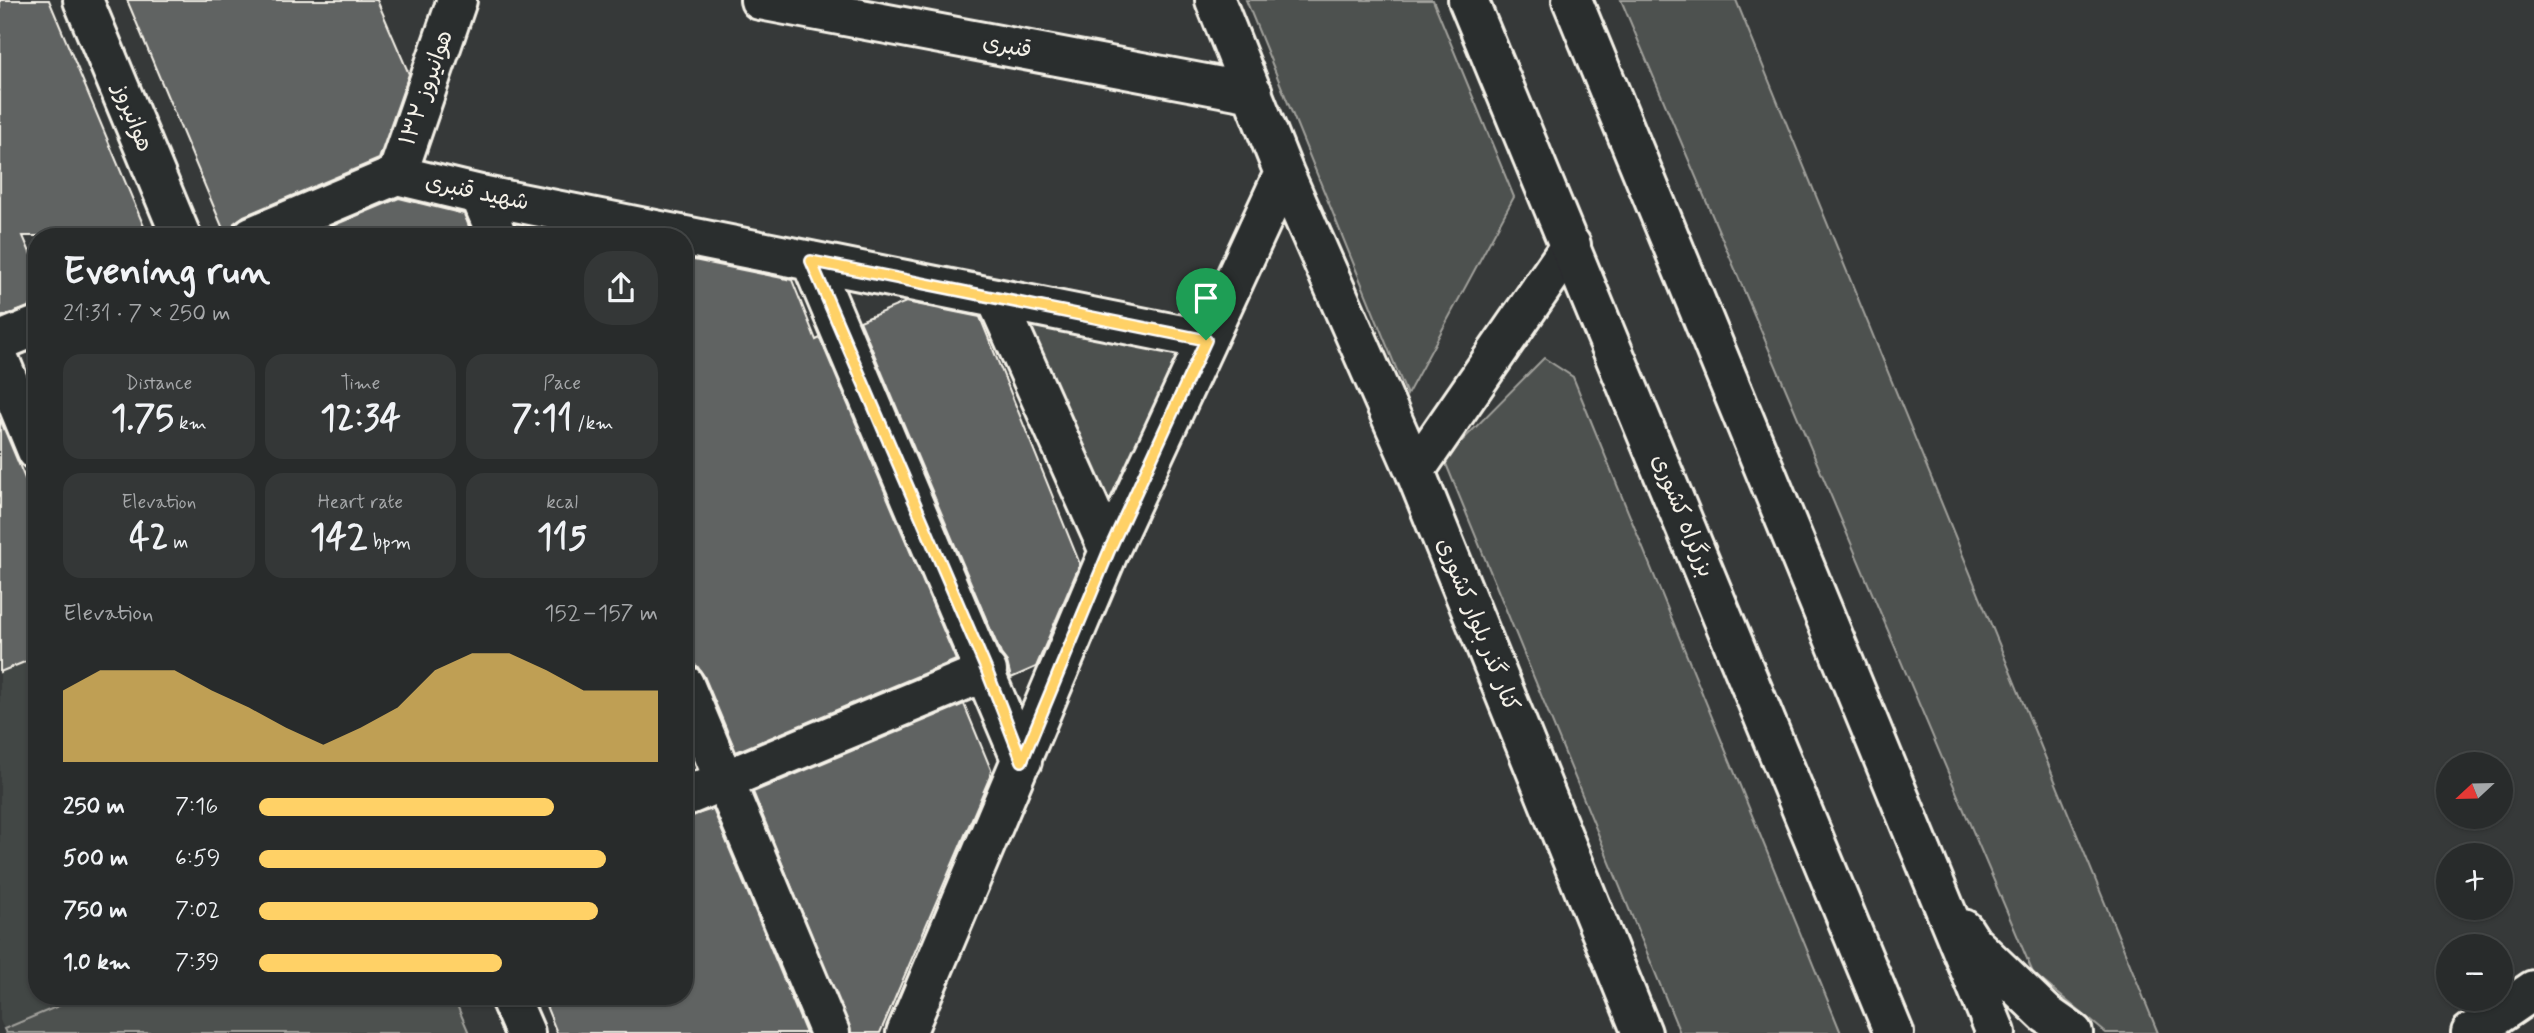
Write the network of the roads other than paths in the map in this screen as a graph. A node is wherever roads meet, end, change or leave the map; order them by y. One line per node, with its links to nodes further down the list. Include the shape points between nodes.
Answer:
1 (83, 0): 11 (main road, هوانیروز)
2 (457, 0): 9 (main road, هوانیروز ۱۳۲)
3 (760, 0): 7 (main road, قنبری)
4 (1215, 0): 7 (main road, کنار گذر بلوار کشوری)
5 (1468, 0): 16 (main road, بزرگراه کشوری)
6 (1572, 0): 31 (main road)
7 (1253, 93): 8 (main road, کنار گذر بلوار کشوری)
8 (1284, 173): 20 (main road); 24 (main road, کنار گذر بلوار کشوری)
9 (397, 175): 10 (main road, شهید قنبری); 12 (main road, شهید قنبری)
10 (480, 195): 13 (main road); 14 (main road, شهید قنبری)
11 (178, 228)
12 (271, 228)
13 (494, 228)
14 (646, 228)
15 (693, 237): 17 (main road, شهید قنبری)
16 (1571, 245): 24 (main road); 38 (main road, بزرگراه کشوری)
17 (811, 261): 18 (main road, شهید قنبری); 26 (main road)
18 (996, 298): 20 (main road, شهید قنبری); 25 (main road)
19 (28, 330): 21 (main road)
20 (1206, 340): 25 (main road)
21 (0, 341)
22 (0, 361): 23 (main road)
23 (28, 430)
24 (1415, 471): 37 (main road, کنار گذر بلوار کشوری)
25 (1109, 551): 28 (main road)
26 (987, 671): 28 (main road); 29 (main road)
27 (693, 706): 29 (main road)
28 (1022, 761): 36 (main road)
29 (724, 780): 30 (main road); 35 (main road)
30 (693, 792)
31 (1931, 875): 39 (main road); 40 (main road, via 1972,943 2046,1014)
32 (2534, 990): 41 (main road)
33 (513, 1005): 34 (main road)
34 (525, 1033)
35 (830, 1033)
36 (906, 1033)
37 (1642, 1033)
38 (1894, 1033)
39 (1996, 1033)
40 (2073, 1033)
41 (2471, 1033)

